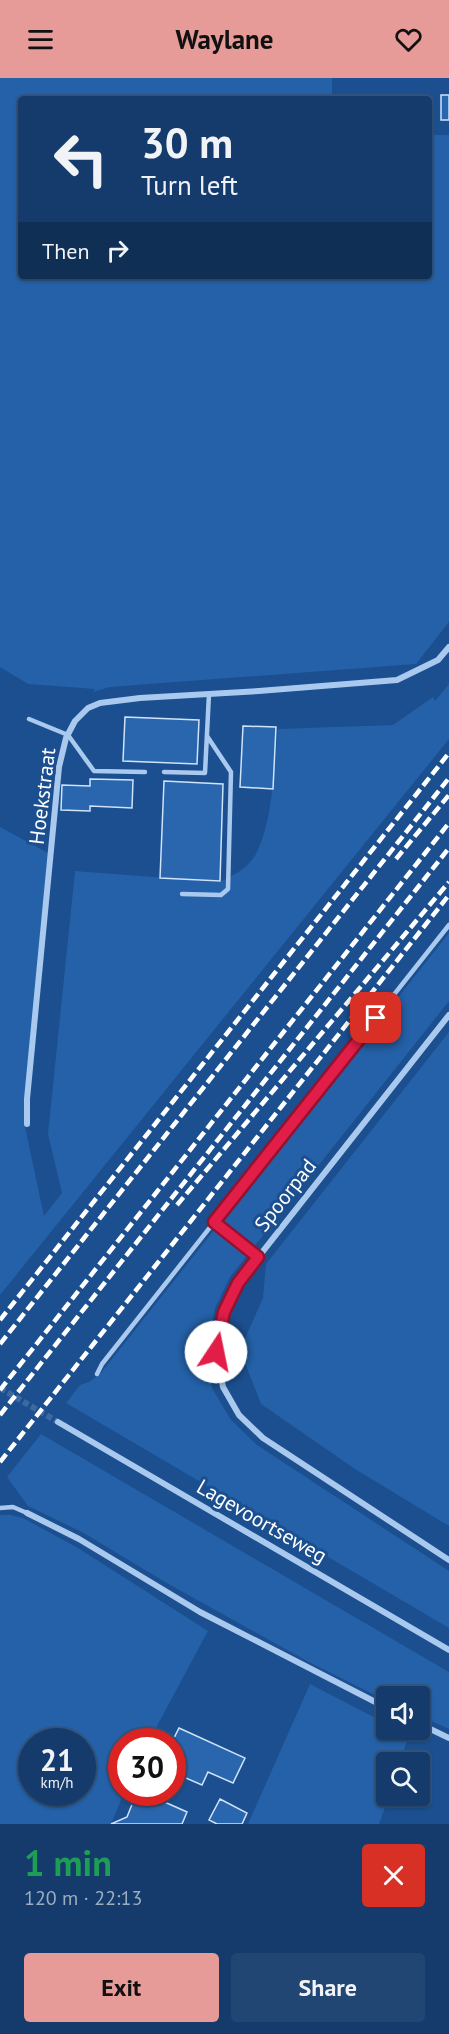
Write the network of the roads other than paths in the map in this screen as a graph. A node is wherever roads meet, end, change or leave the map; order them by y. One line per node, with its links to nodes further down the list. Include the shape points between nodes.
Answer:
1 (449, 646): 2 (street, Hoekstraat, via 438,660 397,680)
2 (209, 694): 4 (street, Hoekstraat, via 100,703 88,708); 5 (lane)
3 (29, 719): 4 (lane)
4 (68, 735): 6 (lane, via 94,771); 11 (street, Hoekstraat, via 60,767)
5 (207, 736): 7 (lane, via 205,773); 8 (lane, via 231,772 228,889 221,895)
6 (146, 772)
7 (164, 772)
8 (182, 894)
9 (449, 925): 12 (lane)
10 (449, 1015): 13 (street, Spoorpad)
11 (27, 1124)
12 (214, 1222): 13 (lane); 14 (lane)
13 (258, 1257): 18 (street, Spoorpad, via 238,1283 224,1312 216,1352 223,1387 239,1415 263,1438)
14 (97, 1374)
15 (58, 1422): 19 (street, Lagevoortseweg)
16 (0, 1508): 17 (lane, via 13,1507)
17 (27, 1513): 20 (street, via 79,1539 200,1612)
18 (449, 1560)
19 (449, 1650)
20 (376, 1702)
21 (430, 1729): 22 (street)
22 (449, 1738)

